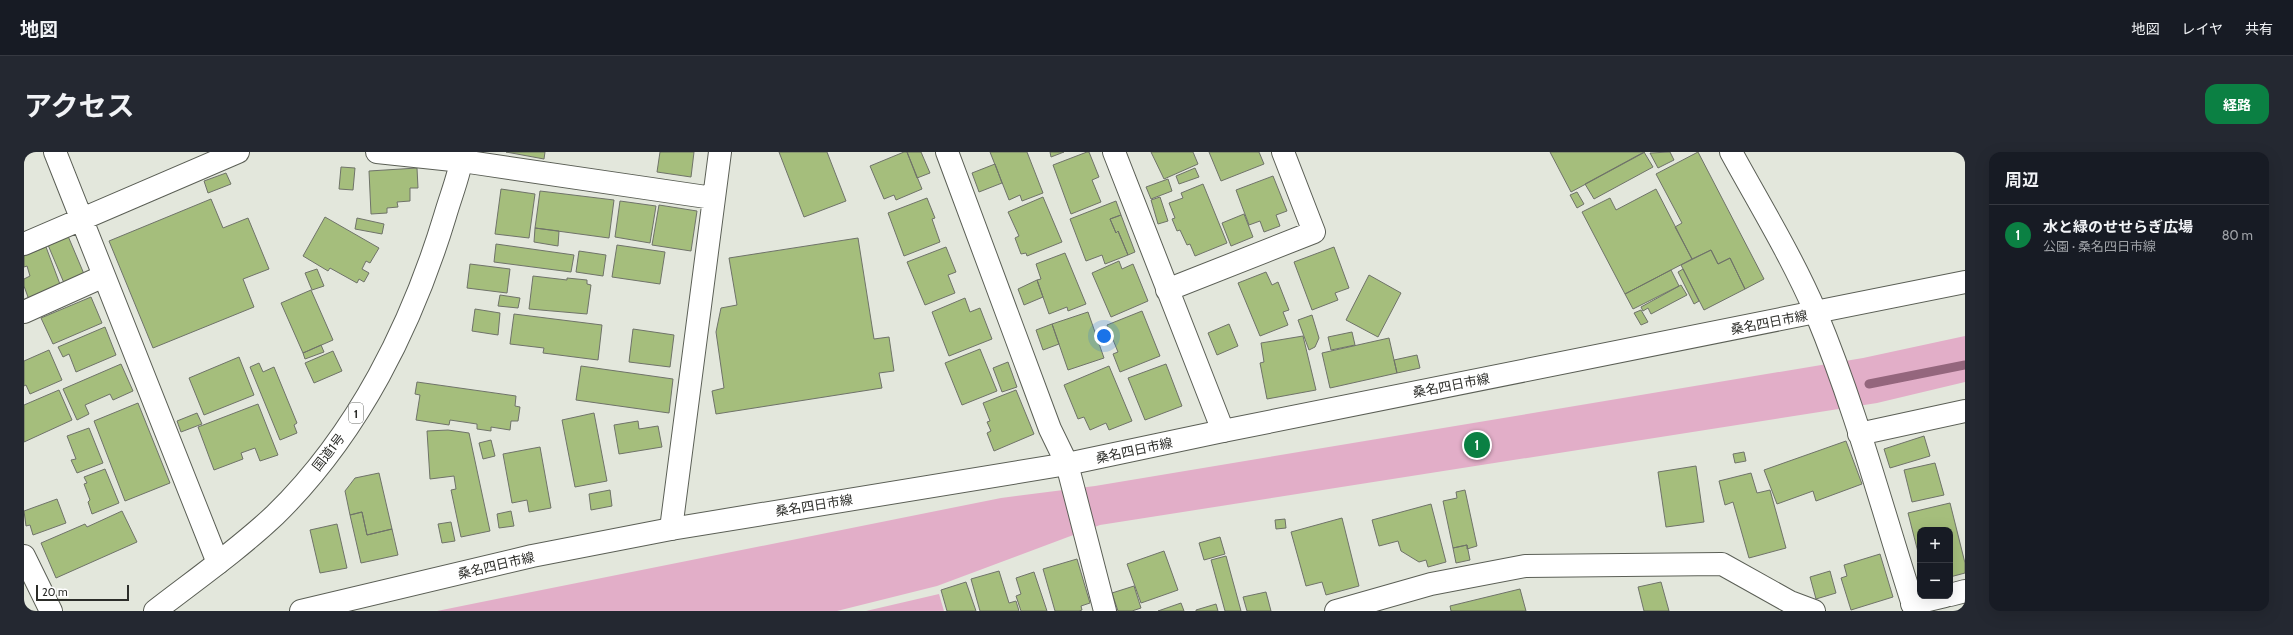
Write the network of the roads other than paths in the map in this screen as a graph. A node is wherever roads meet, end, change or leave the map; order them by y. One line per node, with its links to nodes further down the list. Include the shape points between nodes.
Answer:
1 (55, 152): 11 (main road)
2 (238, 152): 11 (main road)
3 (377, 152): 9 (main road)
4 (720, 152): 10 (main road)
5 (947, 152): 21 (main road, via 1050,430)
6 (1114, 152): 15 (main road)
7 (1283, 152): 15 (main road, via 1314,232)
8 (1731, 152): 17 (main road, via 1798,273)
9 (462, 156): 10 (main road); 24 (main road, 国道1号 / 1, via 436,247 412,311 347,428 317,468 275,514)
10 (713, 198): 22 (main road)
11 (82, 220): 12 (main road); 13 (main road)
12 (24, 244)
13 (104, 276): 16 (main road); 24 (main road)
14 (1965, 282): 17 (main road, 桑名四日市線)
15 (1167, 290): 20 (main road)
16 (24, 312)
17 (1816, 313): 19 (main road); 20 (main road, 桑名四日市線)
18 (1965, 411): 19 (main road)
19 (1856, 426): 28 (main road)
20 (1223, 431): 21 (main road, 桑名四日市線)
21 (1067, 464): 22 (main road, 桑名四日市線); 33 (main road)
22 (672, 529): 32 (main road, 桑名四日市線, via 532,556)
23 (24, 556): 30 (main road)
24 (218, 563): 31 (main road, 国道1号 / 1)
25 (1965, 591): 26 (main road)
26 (1953, 594)
27 (1936, 599): 28 (main road)
28 (1910, 608)
29 (1803, 609): 34 (main road, via 1722,564 1525,566 1431,584)
30 (51, 611)
31 (155, 611)
32 (301, 611)
33 (1105, 611)
34 (1336, 611)

